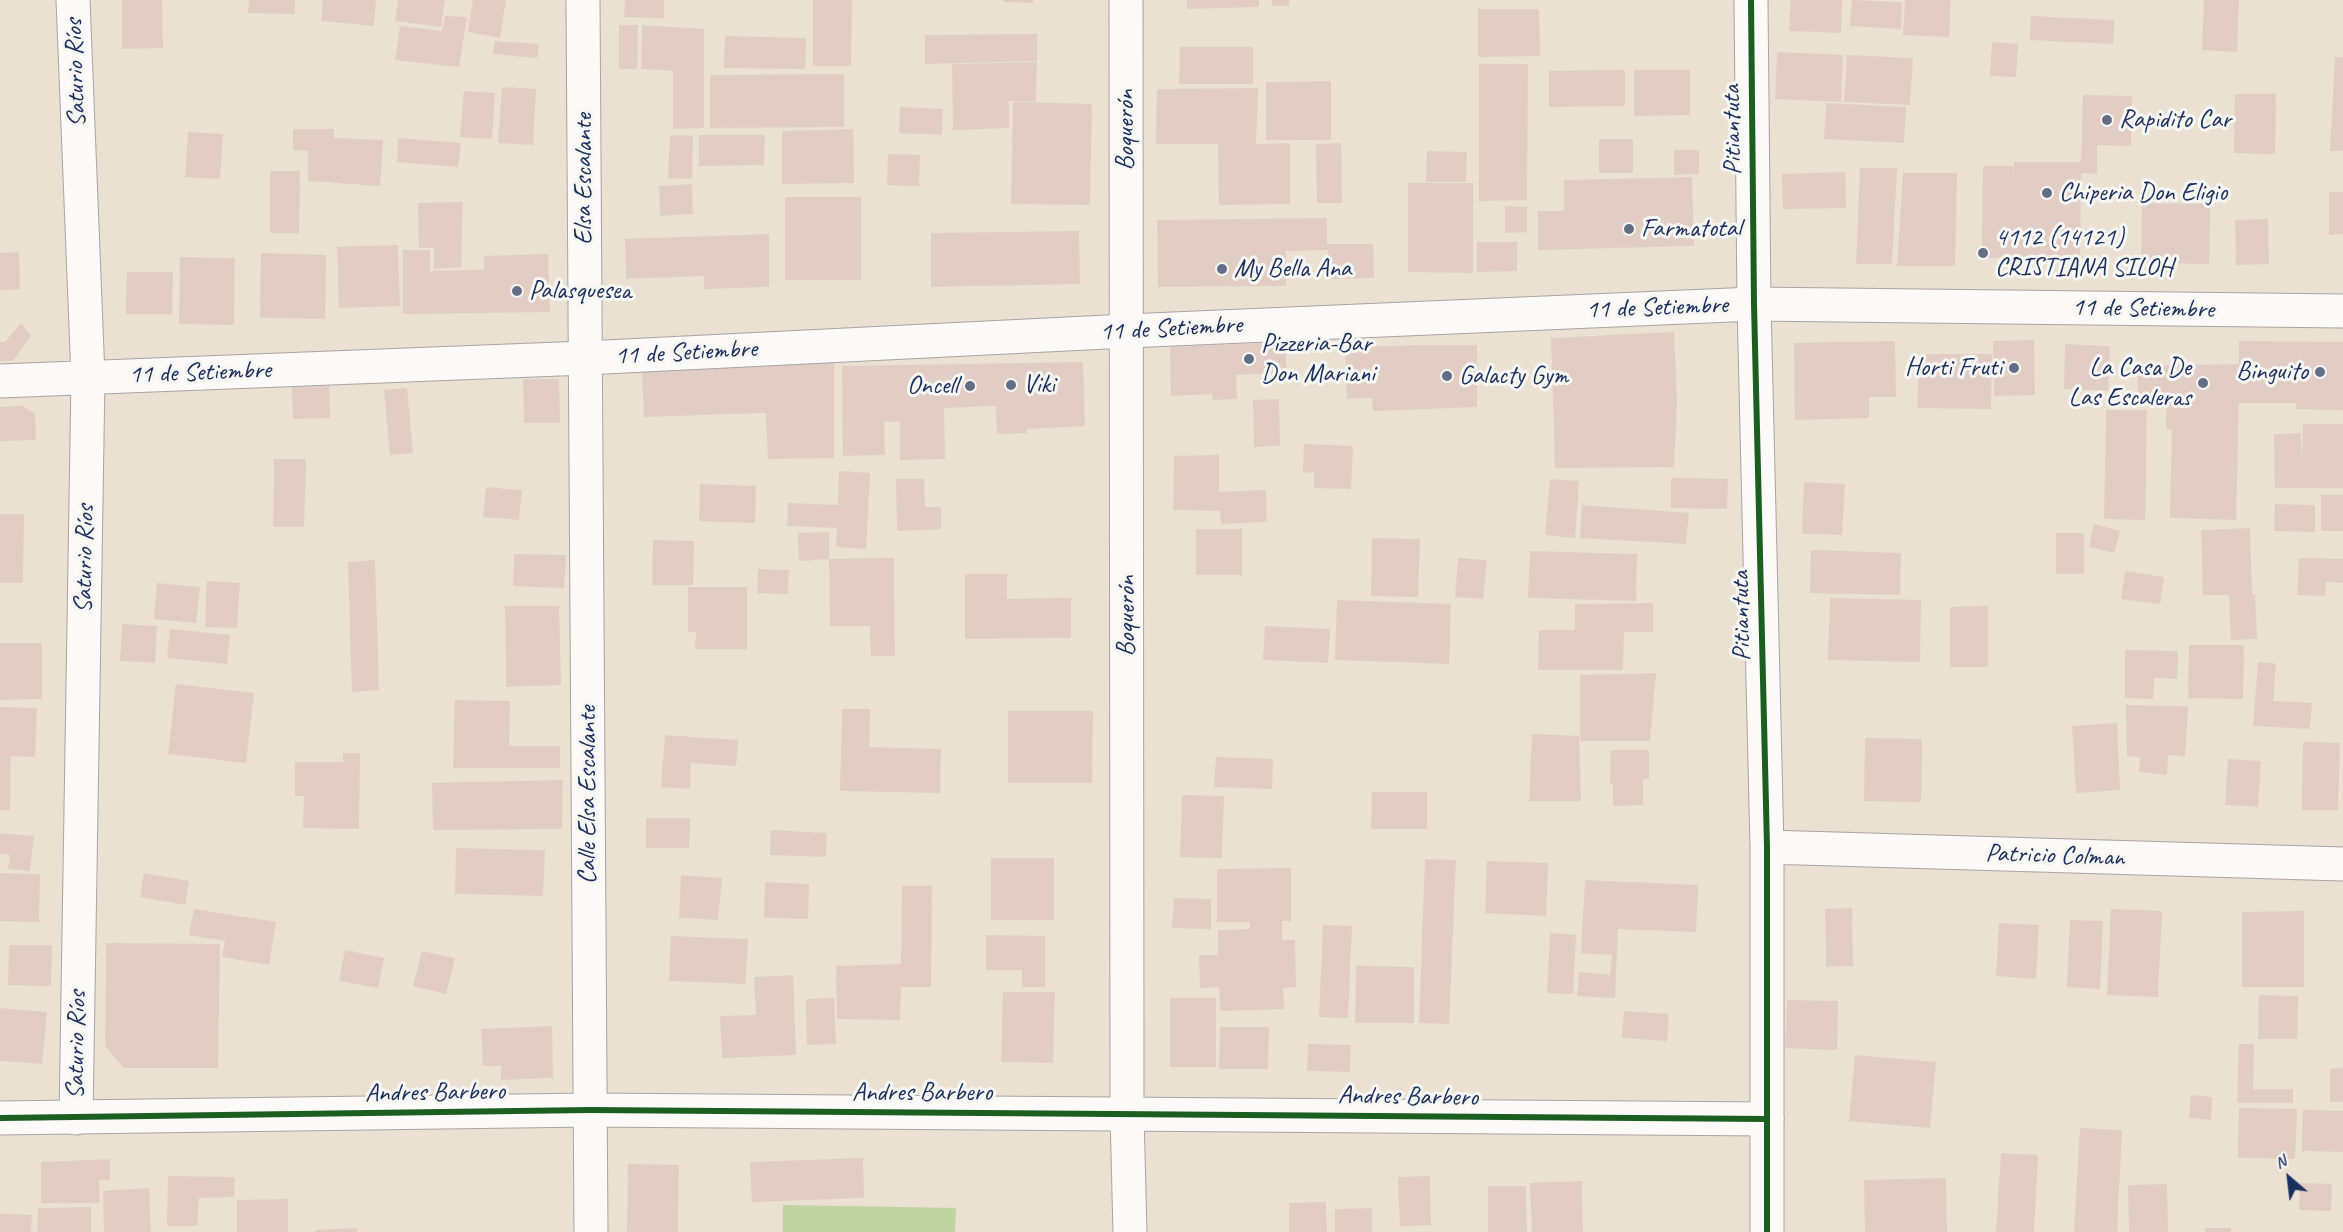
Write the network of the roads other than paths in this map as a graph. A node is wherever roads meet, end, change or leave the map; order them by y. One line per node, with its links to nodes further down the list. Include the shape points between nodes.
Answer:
1 (74, 0): 9 (street, Saturio Ríos)
2 (583, 0): 8 (street, Elsa Escalante)
3 (1126, 0): 7 (street, Boquerón)
4 (1751, 0): 5 (street, Pitiantuta)
5 (1754, 304): 6 (street, 11 de Setiembre); 7 (street, 11 de Setiembre); 11 (street, Pitiantuta)
6 (2343, 311)
7 (1127, 331): 8 (street, 11 de Setiembre); 14 (street, Boquerón)
8 (585, 358): 9 (street, 11 de Setiembre); 13 (street, Calle Elsa Escalante)
9 (88, 377): 10 (street, 11 de Setiembre); 16 (street, Saturio Ríos)
10 (0, 381)
11 (1767, 847): 12 (street, Patricio Colman); 17 (street, Pitiantuta)
12 (2343, 864)
13 (590, 1110): 14 (street, Andres Barbero); 16 (street, Andres Barbero); 18 (street, Calle Elsa Escalante)
14 (1127, 1114): 17 (street, Andres Barbero); 19 (street, Boquerón)
15 (0, 1118): 16 (street, Andres Barbero)
16 (76, 1118)
17 (1767, 1119): 20 (street, Pitiantuta)
18 (591, 1232)
19 (1130, 1232)
20 (1767, 1232)

